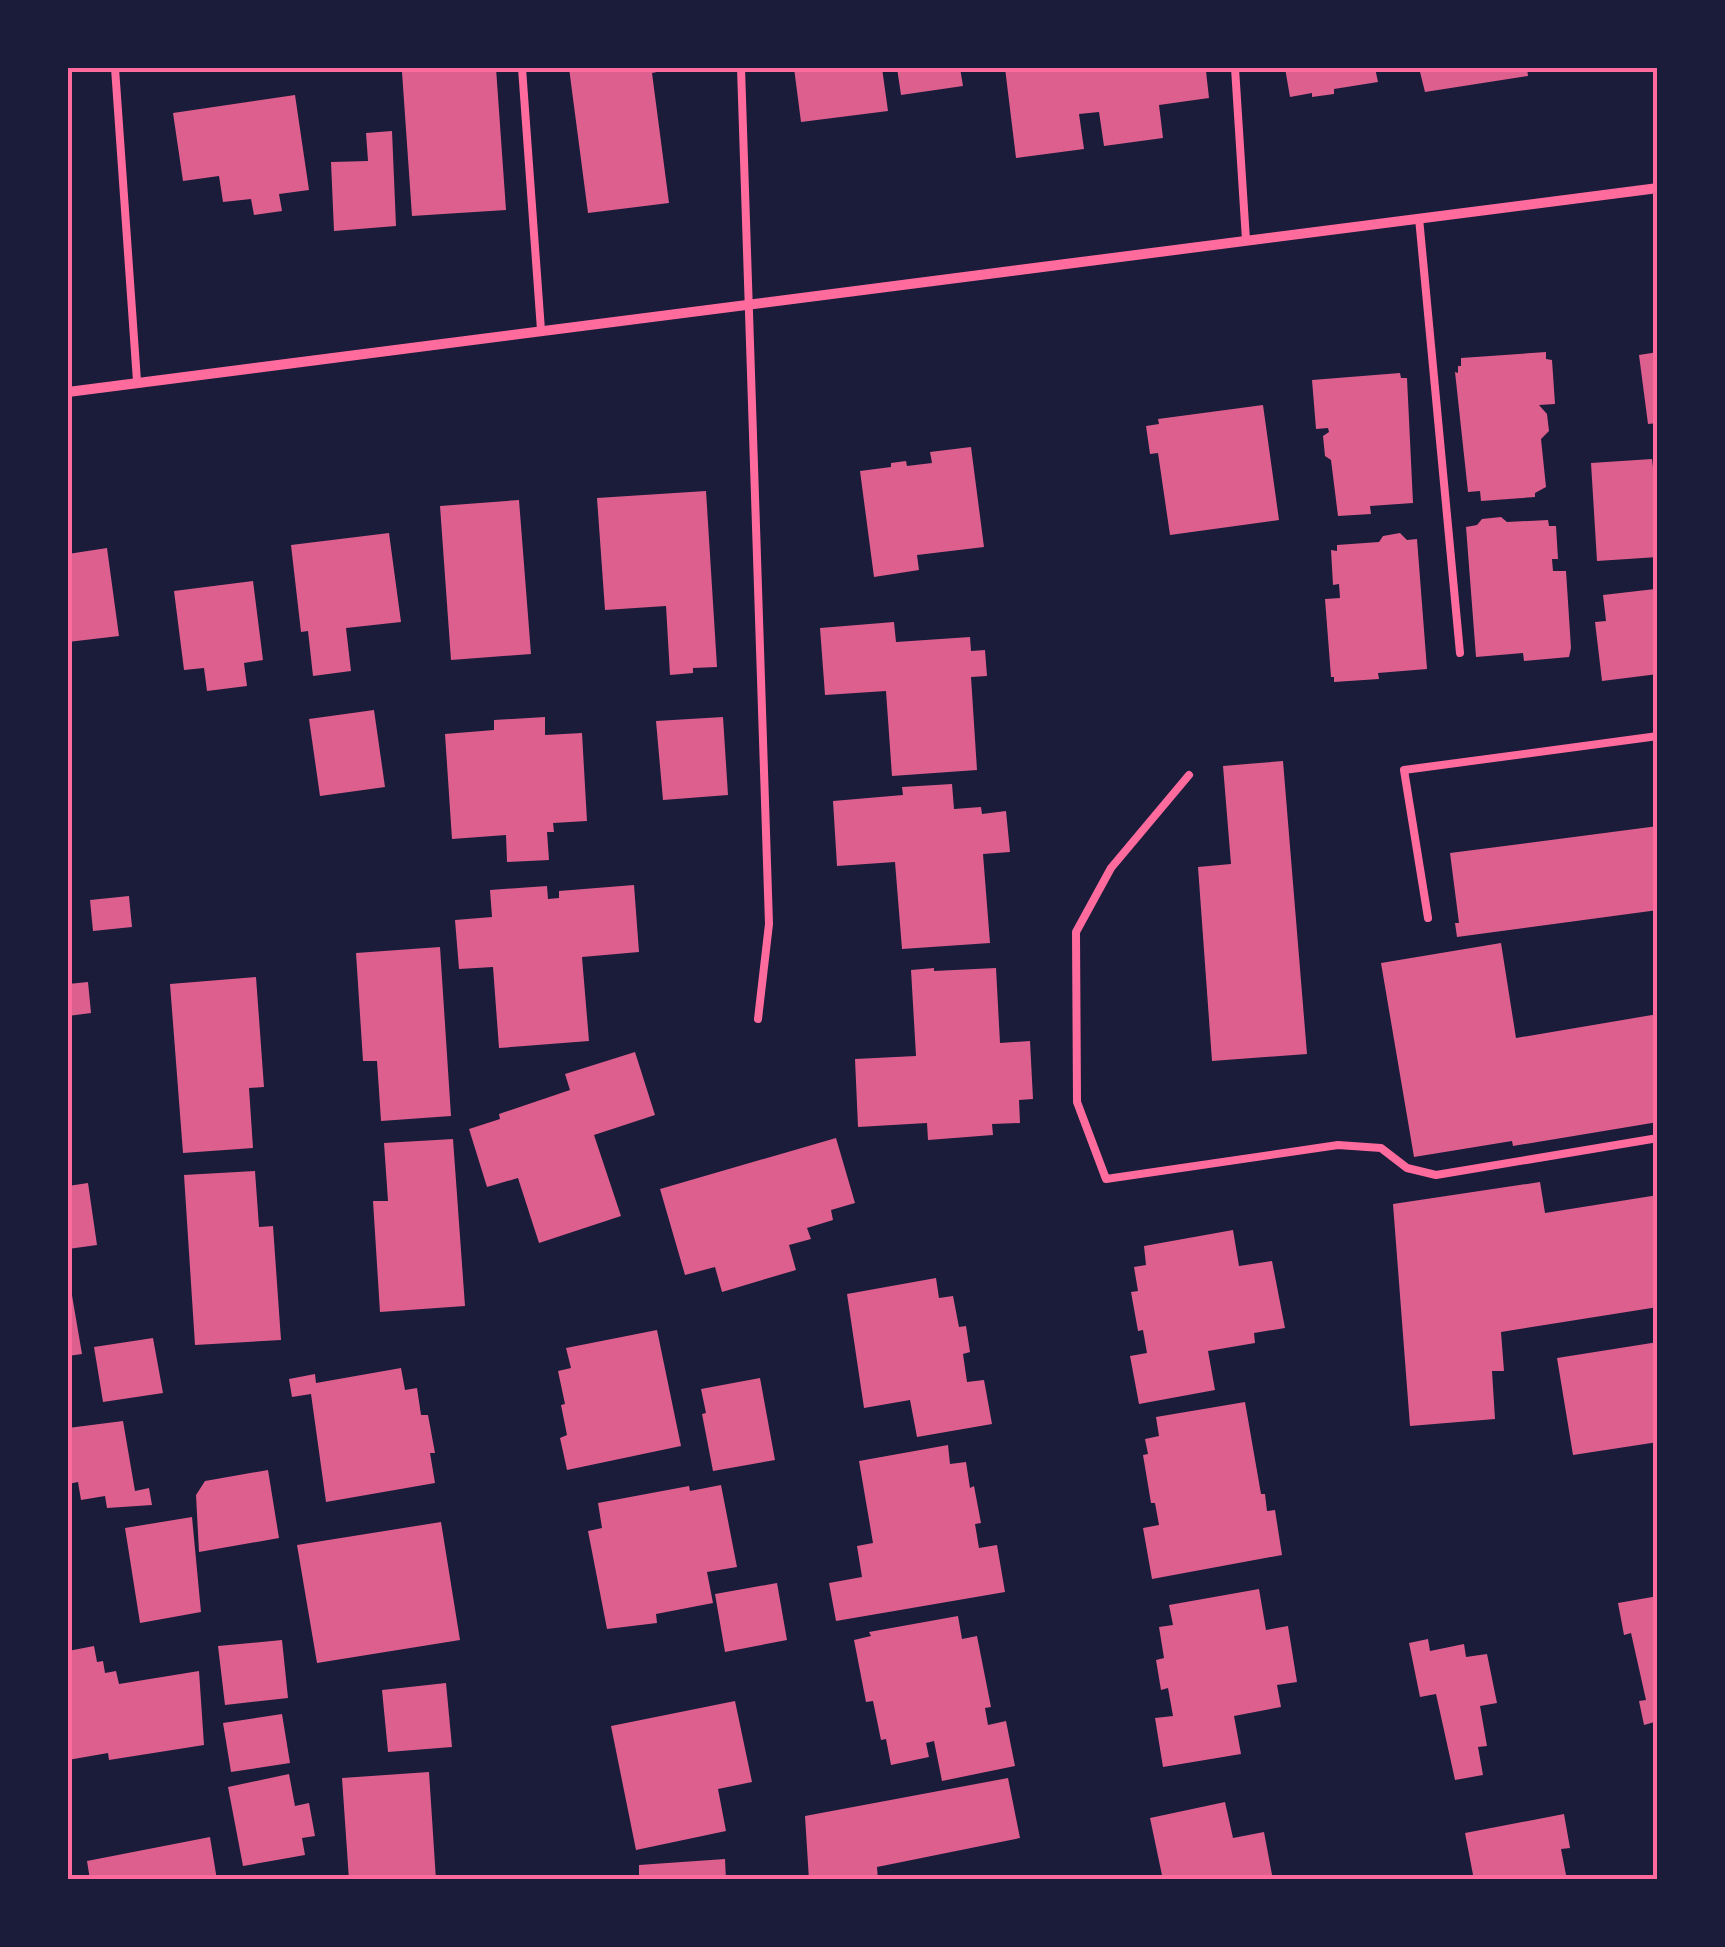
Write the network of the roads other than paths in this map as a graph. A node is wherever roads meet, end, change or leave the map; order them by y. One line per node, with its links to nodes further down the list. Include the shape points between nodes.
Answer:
1 (114, 68): 10 (lane)
2 (522, 68): 9 (lane)
3 (740, 68): 8 (lane)
4 (1236, 68): 7 (lane)
5 (1658, 188): 6 (street)
6 (1419, 218): 7 (street); 12 (lane)
7 (1246, 240): 8 (street)
8 (750, 303): 9 (street); 16 (lane, via 769,924)
9 (541, 330): 10 (street)
10 (137, 381): 11 (street)
11 (68, 392)
12 (1460, 653)
13 (1658, 736): 15 (lane, via 1404,770)
14 (1189, 775): 17 (lane, via 1111,868 1076,932 1076,1102 1106,1179 1338,1145 1381,1148 1407,1168 1436,1175)
15 (1428, 918)
16 (758, 1018)
17 (1658, 1138)

